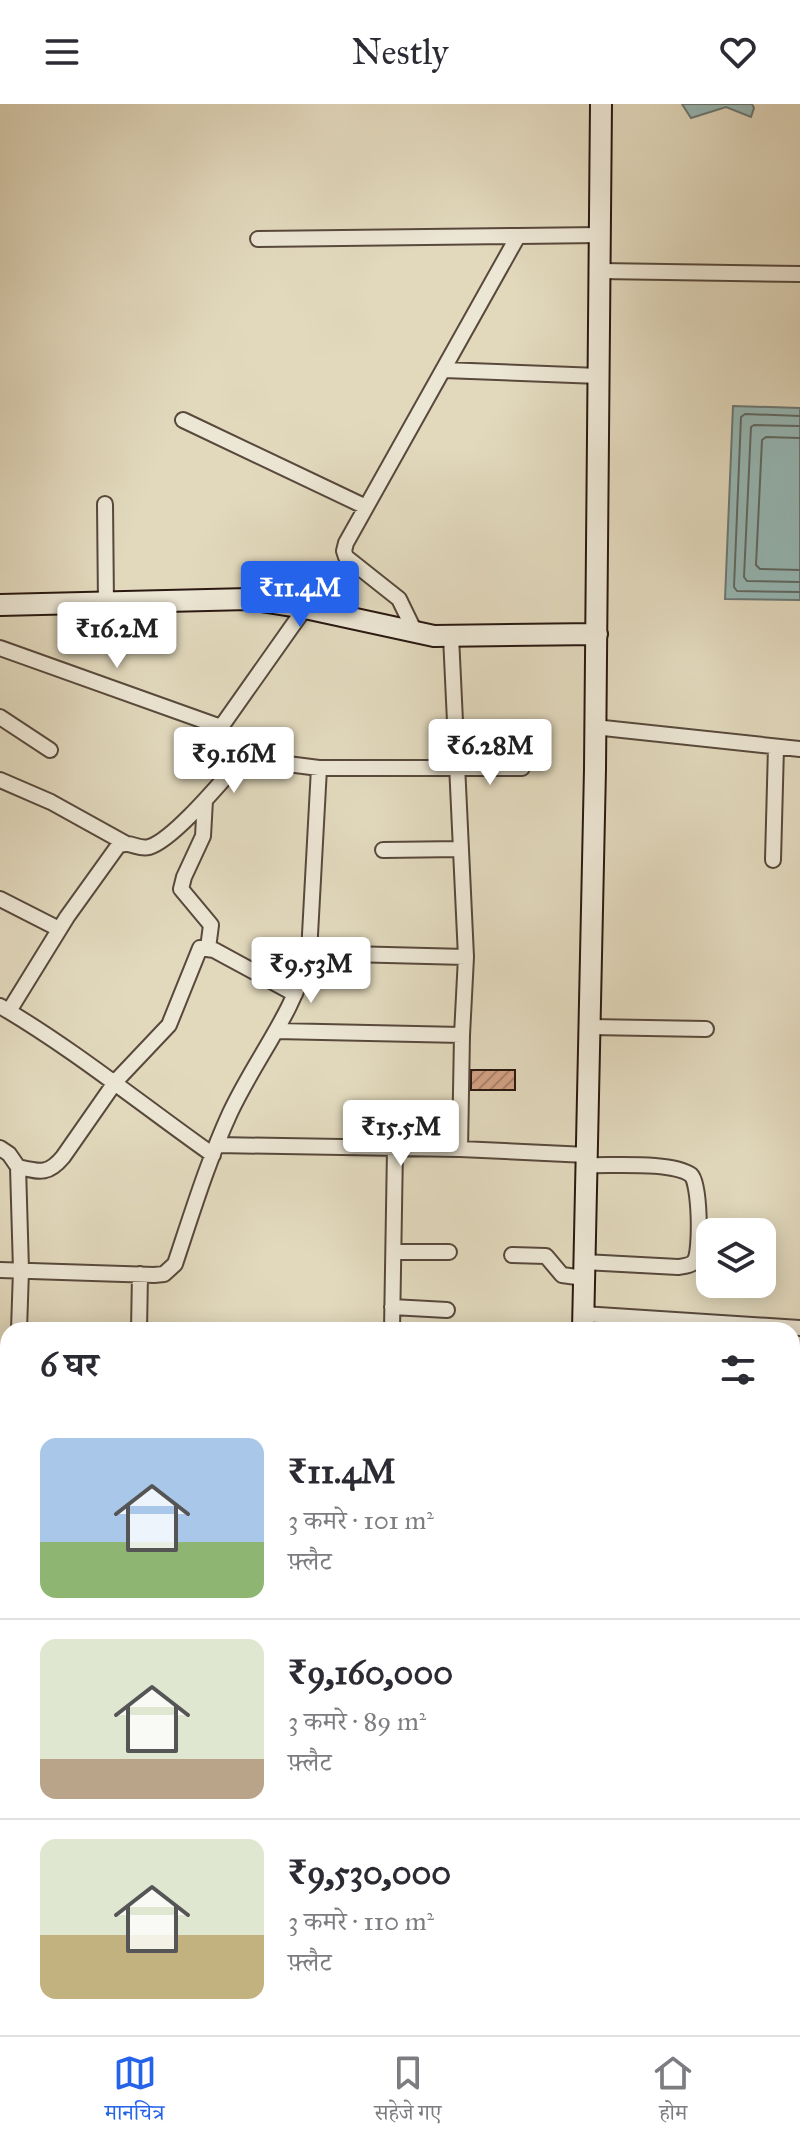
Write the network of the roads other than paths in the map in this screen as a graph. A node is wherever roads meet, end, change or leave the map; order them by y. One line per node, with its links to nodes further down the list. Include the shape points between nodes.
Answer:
1 (601, 104): 2 (main road)
2 (600, 235): 3 (street); 5 (main road)
3 (518, 236): 4 (street); 7 (street)
4 (258, 239)
5 (601, 271): 6 (street); 8 (main road)
6 (800, 274)
7 (444, 370): 8 (street); 11 (street)
8 (599, 376): 16 (main road)
9 (183, 420): 11 (street)
10 (105, 504): 12 (street)
11 (366, 507): 15 (street, via 344,551 346,557 399,599)
12 (106, 604): 13 (main road); 14 (main road, via 249,599)
13 (0, 605)
14 (305, 608): 15 (main road); 20 (street)
15 (416, 634): 17 (main road)
16 (597, 634): 17 (main road); 21 (main road)
17 (451, 636): 26 (street)
18 (0, 648): 20 (street)
19 (0, 717): 24 (street)
20 (221, 727): 25 (street)
21 (594, 727): 22 (street); 42 (main road)
22 (776, 747): 23 (street); 34 (street)
23 (800, 749)
24 (50, 750)
25 (245, 755): 27 (street); 30 (street)
26 (458, 767): 27 (street); 28 (street); 32 (street)
27 (319, 768): 38 (street)
28 (522, 768)
29 (0, 780): 31 (street)
30 (205, 800): 31 (street, via 149,847); 37 (street, via 203,836 181,889 211,925)
31 (125, 843): 36 (street)
32 (461, 849): 33 (street); 39 (street)
33 (383, 850)
34 (773, 860)
35 (0, 899): 36 (street)
36 (59, 929): 41 (street)
37 (208, 948): 40 (street); 46 (street, via 197,953 169,1025)
38 (309, 953): 39 (street); 40 (street)
39 (466, 957): 45 (street)
40 (295, 994): 44 (street)
41 (4, 1009): 46 (street)
42 (590, 1027): 43 (street); 51 (main road)
43 (706, 1029)
44 (276, 1031): 45 (street); 50 (street)
45 (462, 1035): 49 (street)
46 (116, 1081): 50 (street, via 141,1104); 52 (street, via 54,1168)
47 (0, 1148): 52 (street)
48 (395, 1149): 49 (street); 50 (street); 53 (street)
49 (460, 1149): 51 (street)
50 (215, 1150): 59 (street, via 175,1264 164,1274)
51 (587, 1160): 58 (main road); 58 (street, via 675,1168 689,1174 695,1179 698,1237 691,1264)
52 (18, 1167): 57 (street)
53 (394, 1252): 54 (street); 60 (street)
54 (449, 1252)
55 (512, 1255): 58 (street, via 546,1256 562,1275)
56 (0, 1270): 57 (street)
57 (21, 1270): 59 (street); 62 (street)
58 (584, 1270): 65 (main road)
59 (140, 1274): 63 (street)
60 (392, 1307): 61 (street); 64 (street)
61 (447, 1310)
62 (19, 1322)
63 (139, 1322)
64 (392, 1322)
65 (583, 1322)
66 (800, 1523): 67 (street)
67 (800, 1545)

